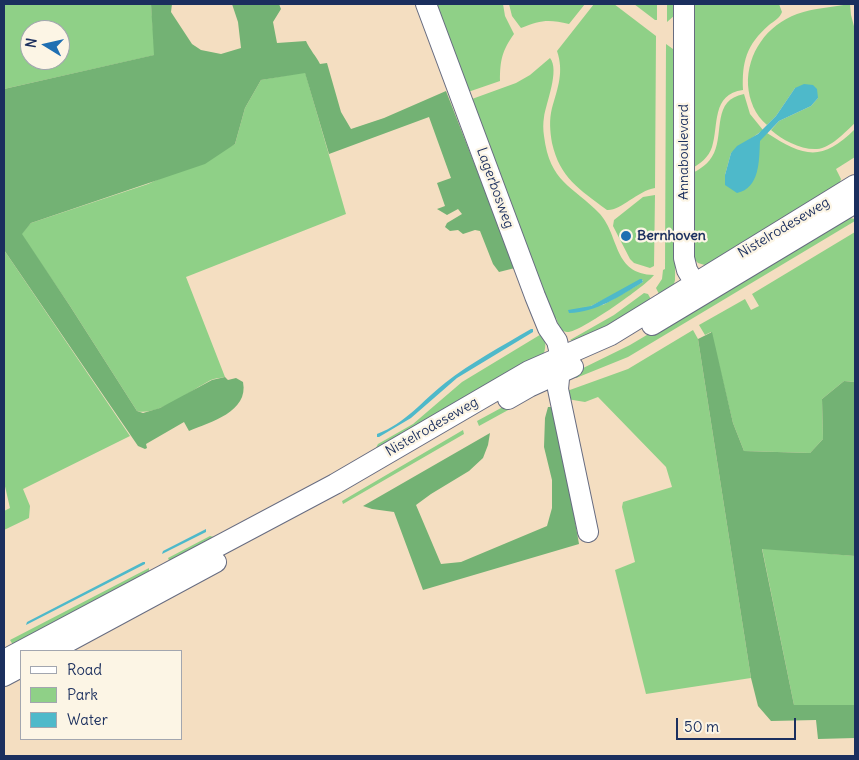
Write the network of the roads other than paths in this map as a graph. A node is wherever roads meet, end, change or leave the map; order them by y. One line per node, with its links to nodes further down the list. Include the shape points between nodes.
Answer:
1 (426, 4): 5 (street, Lagerbosweg, via 535,296 557,341)
2 (684, 4): 4 (street, Annaboulevard, via 684,258)
3 (854, 193): 4 (street, Nistelrodeseweg)
4 (698, 289): 5 (street, Nistelrodeseweg, via 614,348)
5 (560, 365): 6 (street, via 558,389); 7 (street, Nistelrodeseweg, via 529,371 334,484); 8 (street, Nistelrodeseweg, via 529,387 337,498)
6 (588, 532)
7 (23, 650)
8 (53, 650)
9 (20, 651): 10 (street, Nistelrodeseweg)
10 (4, 660)
11 (20, 668): 12 (street)
12 (4, 676)

